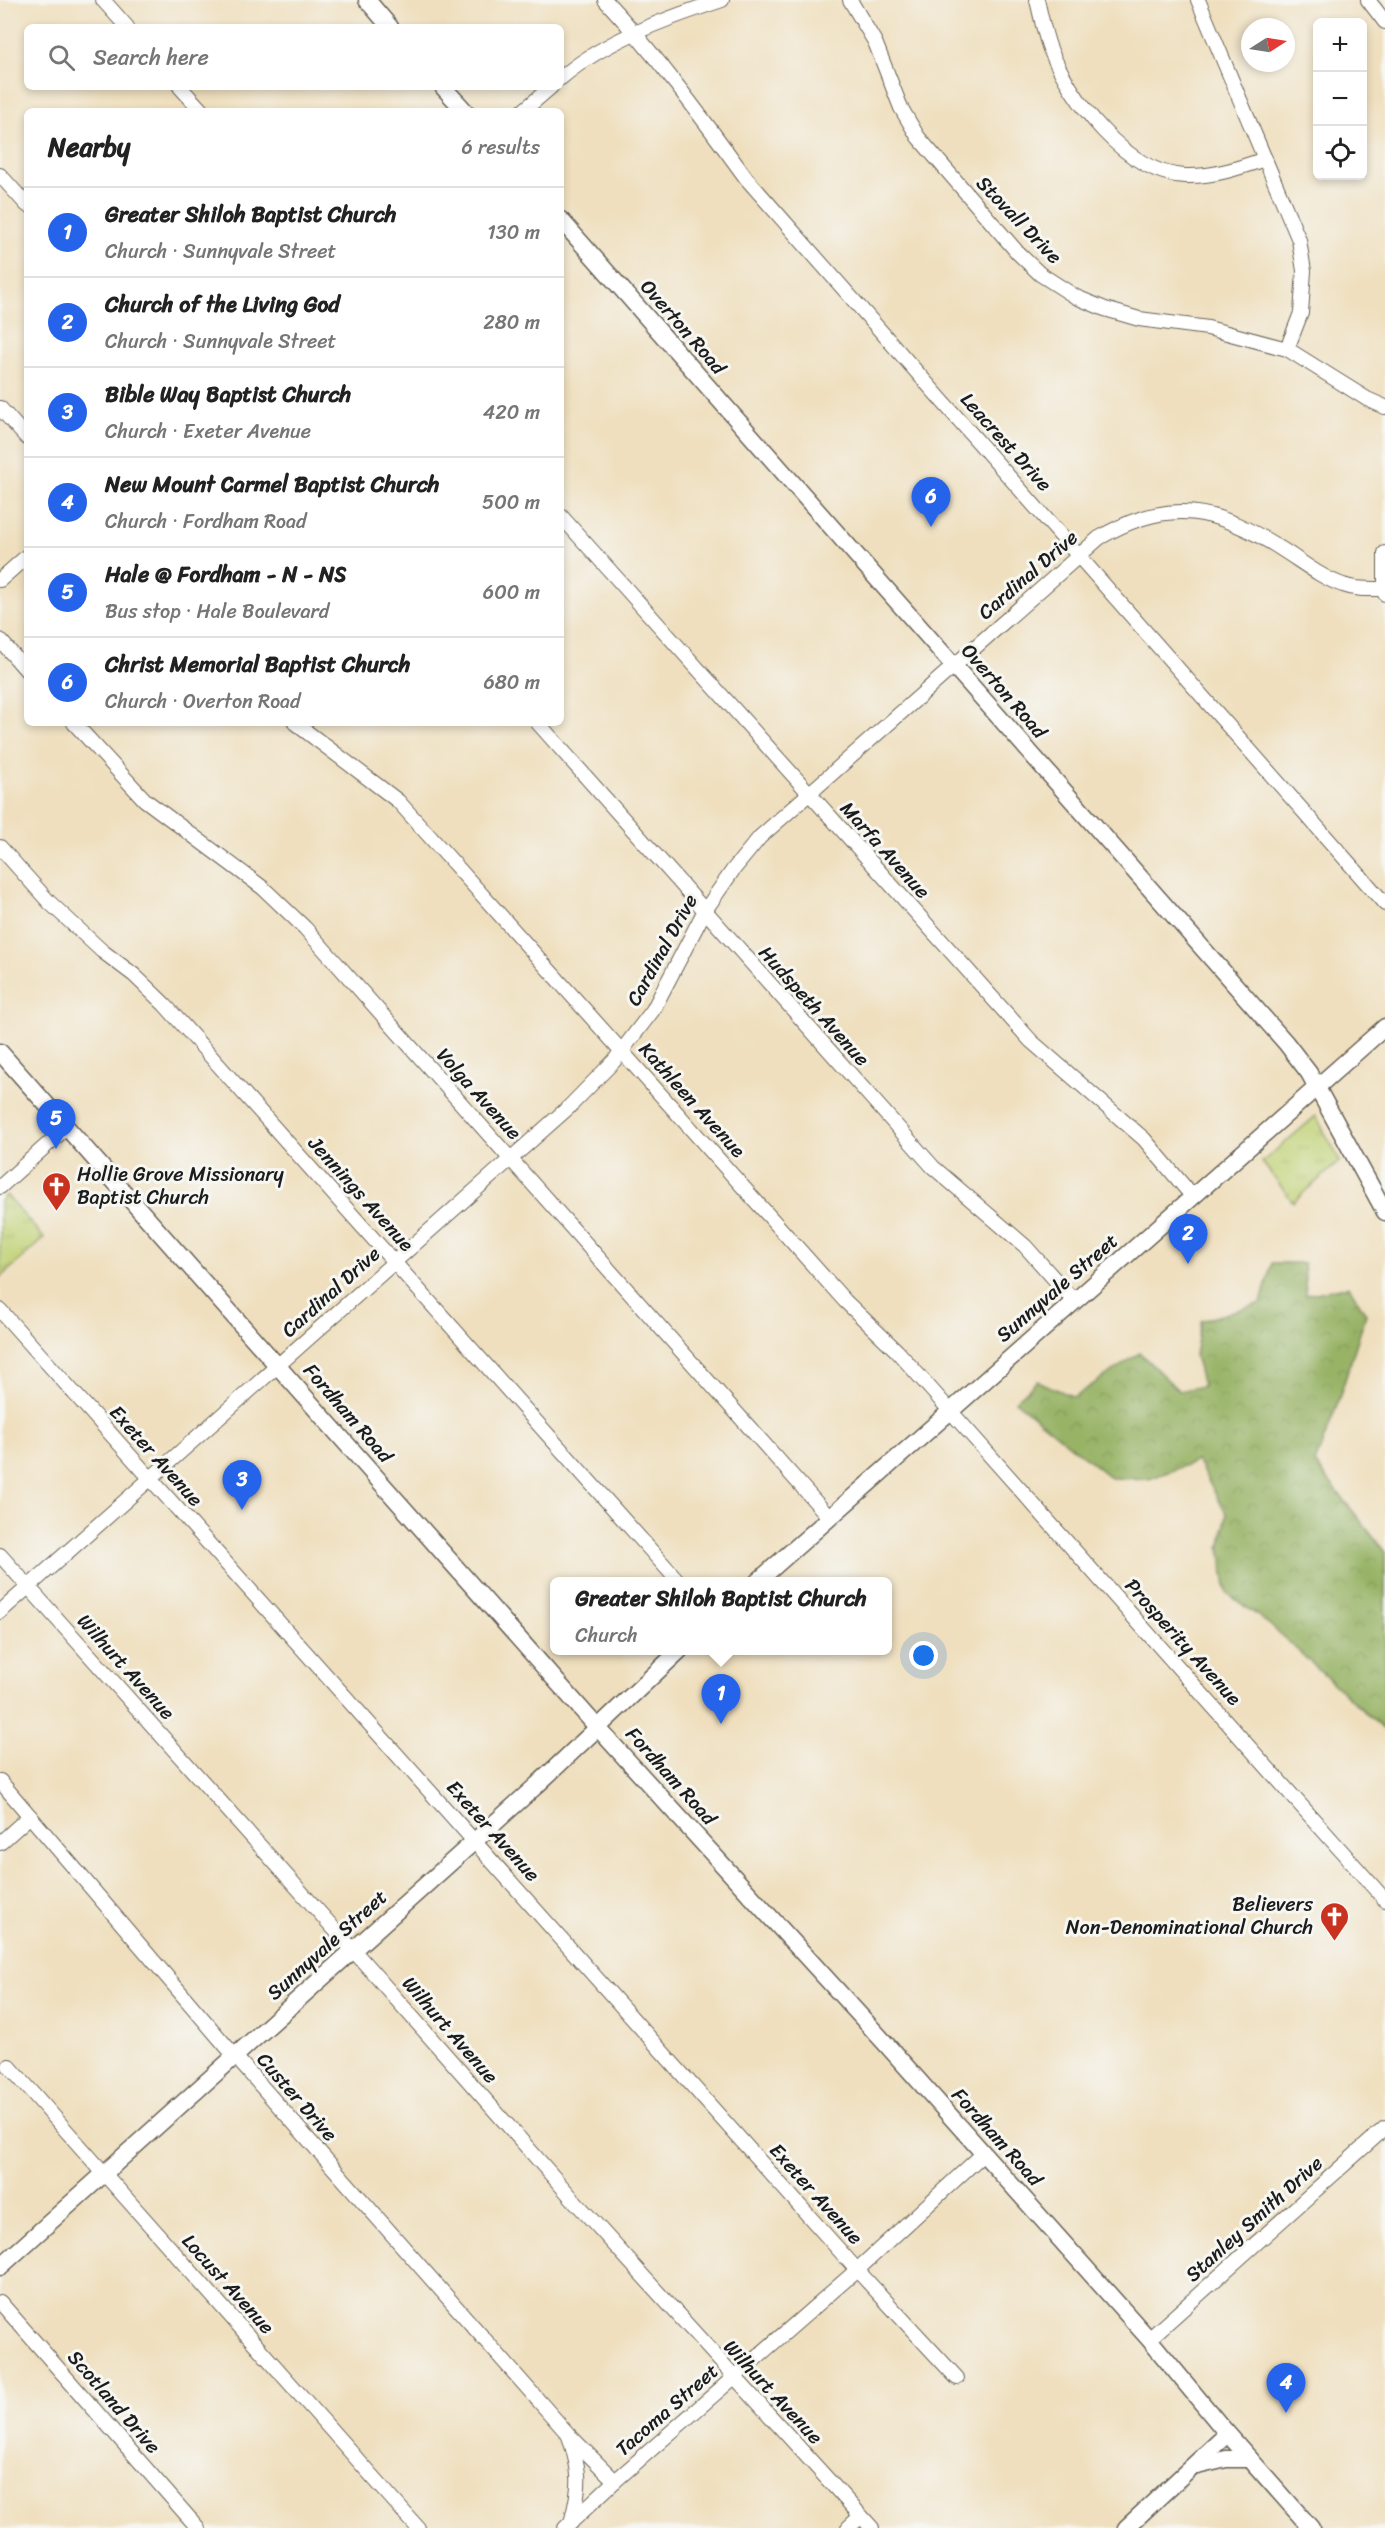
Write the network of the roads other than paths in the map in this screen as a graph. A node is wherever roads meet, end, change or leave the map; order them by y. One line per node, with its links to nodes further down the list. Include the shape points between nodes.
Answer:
1 (103, 0): 10 (street)
2 (367, 0): 11 (street)
3 (605, 0): 12 (street, Leacrest Drive)
4 (722, 0): 12 (street)
5 (850, 0): 24 (street, Stovall Drive, via 875,42 901,108 918,137 1040,274 1076,297 1105,309 1139,319 1208,328)
6 (1036, 0): 20 (street, via 1060,69 1092,118 1121,148 1162,172 1183,176 1210,175)
7 (1198, 0): 20 (street)
8 (1368, 0): 9 (street)
9 (1385, 22)
10 (124, 24)
11 (387, 24)
12 (636, 34): 13 (street); 30 (street, Leacrest Drive, via 746,178)
13 (564, 76)
14 (183, 90): 17 (street)
15 (446, 90): 18 (street)
16 (548, 90): 19 (street)
17 (199, 108)
18 (462, 108)
19 (526, 108)
20 (1265, 159): 24 (street, via 1299,240 1304,271 1301,313)
21 (0, 174): 22 (street)
22 (24, 202)
23 (564, 223): 36 (street, Overton Road)
24 (1287, 349): 25 (street, Stovall Drive)
25 (1385, 407)
26 (0, 408): 27 (street)
27 (24, 435)
28 (564, 519): 41 (street, Marfa Avenue)
29 (1385, 553): 33 (street)
30 (1080, 555): 33 (street, Cardinal Drive, via 1125,522 1177,512 1203,513 1230,520 1260,535 1343,585); 36 (street, Cardinal Drive); 43 (street, Leacrest Drive)
31 (24, 559): 32 (street)
32 (0, 580)
33 (1384, 589): 34 (street)
34 (1385, 594)
35 (0, 640): 37 (street)
36 (954, 666): 41 (street, Cardinal Drive); 48 (street, Overton Road, via 1263,1015)
37 (24, 667)
38 (77, 726): 50 (street, Volga Avenue, via 146,800 285,907)
39 (299, 726): 46 (street, Kathleen Avenue, via 398,801)
40 (541, 726): 44 (street, Hudspeth Avenue)
41 (808, 794): 44 (street, Cardinal Drive, via 751,847); 52 (street, Marfa Avenue, via 1031,1041 1144,1139)
42 (0, 847): 54 (street, Jennings Avenue, via 49,902 165,1005)
43 (1385, 904)
44 (704, 912): 46 (street, Cardinal Drive, via 667,987); 55 (street, Hudspeth Avenue, via 933,1167 1025,1246)
45 (1385, 1027): 48 (street, Sunnyvale Street)
46 (622, 1051): 50 (street, Cardinal Drive, via 569,1107); 58 (street, Kathleen Avenue, via 845,1301)
47 (0, 1052): 49 (street, Fordham Road)
48 (1317, 1088): 52 (street, Sunnyvale Street); 53 (street, Overton Road)
49 (67, 1128): 51 (street); 57 (street, Fordham Road)
50 (510, 1159): 54 (street, Cardinal Drive); 60 (street, Volga Avenue)
51 (0, 1187)
52 (1193, 1197): 55 (street, Sunnyvale Street)
53 (1385, 1212)
54 (395, 1261): 57 (street, Cardinal Drive); 62 (street, Jennings Avenue)
55 (1074, 1301): 58 (street, Sunnyvale Street)
56 (0, 1310): 59 (street, Exeter Avenue)
57 (278, 1365): 59 (street, Cardinal Drive); 67 (street, Fordham Road)
58 (951, 1410): 60 (street, Sunnyvale Street); 72 (street, Prosperity Avenue)
59 (150, 1479): 64 (street, Cardinal Drive); 70 (street, Exeter Avenue)
60 (829, 1517): 63 (street, Sunnyvale Street)
61 (0, 1555): 64 (street, Wilhurt Avenue)
62 (675, 1577)
63 (762, 1577)
64 (28, 1587): 65 (street, Cardinal Drive); 73 (street, Wilhurt Avenue)
65 (0, 1612)
66 (675, 1655): 67 (street, Sunnyvale Street)
67 (597, 1726): 70 (street, Sunnyvale Street); 77 (street, Fordham Road)
68 (0, 1781): 69 (street, Custer Drive)
69 (30, 1816): 71 (street); 74 (street, Custer Drive)
70 (475, 1840): 73 (street, Sunnyvale Street); 80 (street, Exeter Avenue)
71 (0, 1843)
72 (1385, 1900)
73 (353, 1950): 74 (street, Sunnyvale Street); 83 (street, Wilhurt Avenue)
74 (235, 2055): 78 (street, Sunnyvale Street); 85 (street, Custer Drive)
75 (9, 2066): 78 (street, Locust Avenue)
76 (1385, 2128): 82 (street, Stanley Smith Drive)
77 (983, 2154): 80 (street, Tacoma Street); 82 (street, Fordham Road)
78 (104, 2175): 79 (street, Sunnyvale Street); 93 (street, Locust Avenue)
79 (0, 2267)
80 (856, 2270): 83 (street, Tacoma Street); 84 (street, Exeter Avenue)
81 (0, 2302): 92 (street, Scotland Drive)
82 (1149, 2339): 86 (street, Fordham Road)
83 (734, 2378): 89 (street, Tacoma Street); 90 (street, Wilhurt Avenue)
84 (957, 2378)
85 (568, 2434): 89 (street, Custer Drive); 91 (street, Custer Drive, via 578,2463 580,2492)
86 (1227, 2434): 87 (street, Fordham Road); 88 (street)
87 (1250, 2459): 88 (street, via 1226,2459); 97 (street, Fordham Road)
88 (1191, 2468): 96 (street)
89 (615, 2481): 91 (street, Tacoma Street)
90 (861, 2516): 94 (street); 95 (street, Wilhurt Avenue)
91 (568, 2525)
92 (198, 2528)
93 (418, 2528)
94 (848, 2528)
95 (872, 2528)
96 (1126, 2528)
97 (1311, 2528)

